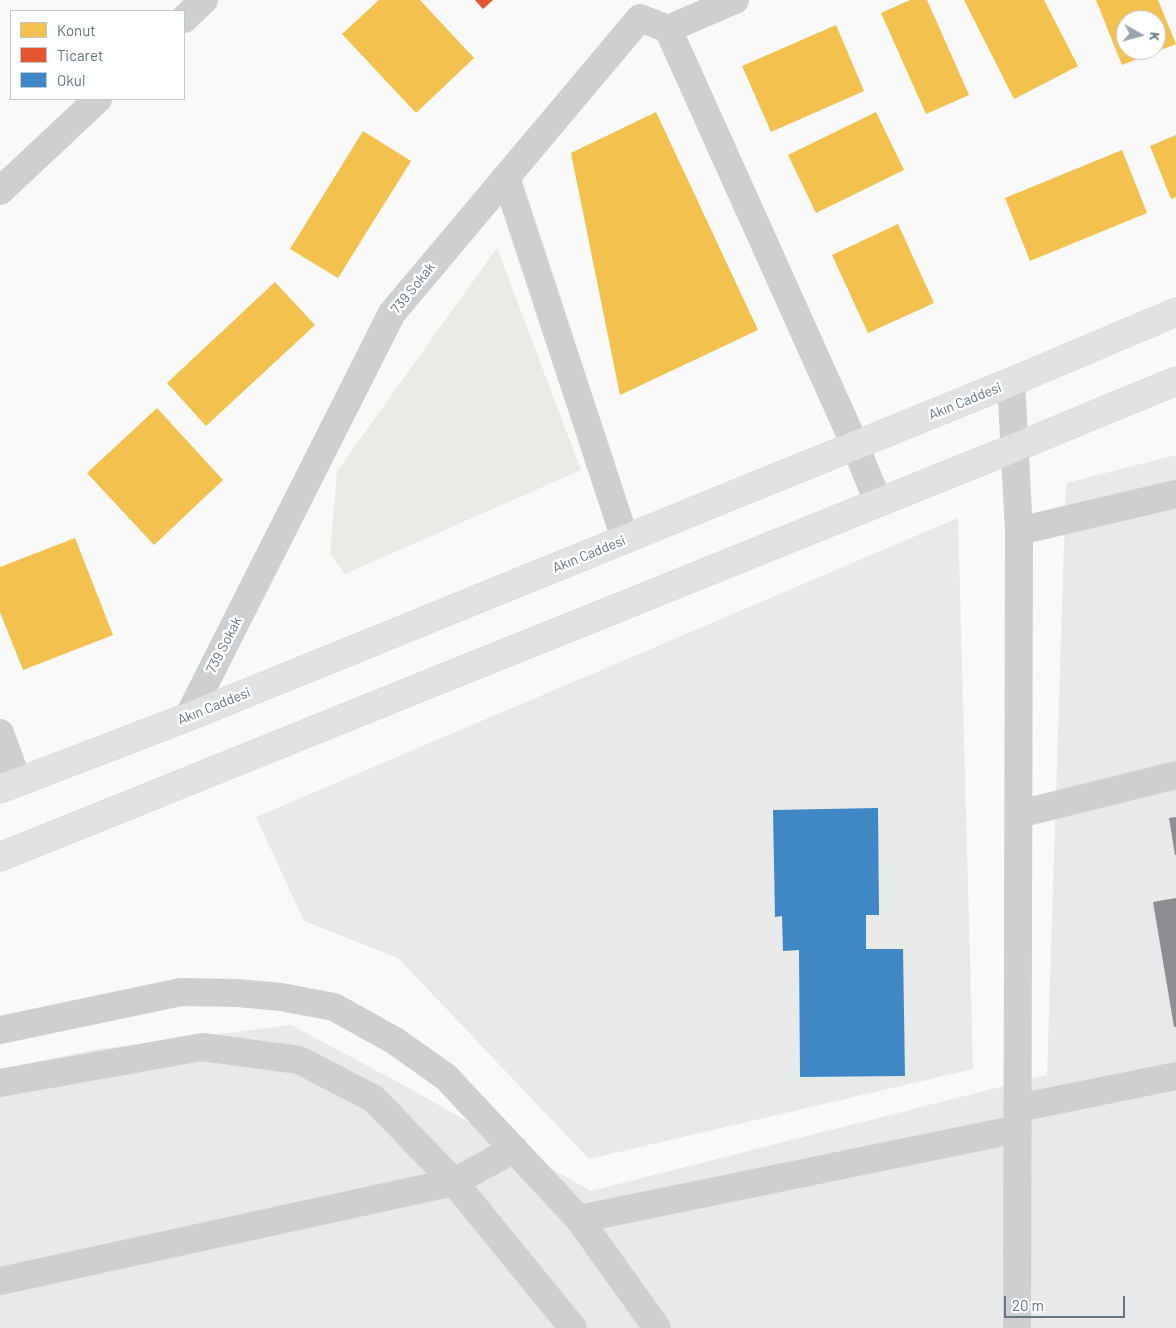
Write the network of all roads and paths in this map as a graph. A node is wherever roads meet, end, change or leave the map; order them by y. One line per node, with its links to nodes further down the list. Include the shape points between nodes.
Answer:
1 (204, 0): 4 (street)
2 (734, 0): 5 (street)
3 (638, 6): 5 (street, 739 Sokak); 7 (street, 739 Sokak)
4 (185, 18)
5 (668, 28): 12 (street)
6 (97, 100): 8 (street)
7 (506, 177): 17 (street); 18 (street, 739 Sokak, via 392,313)
8 (0, 191)
9 (1176, 312): 11 (main road, Akın Caddesi)
10 (1176, 380): 13 (main road)
11 (1011, 382): 12 (main road, Akın Caddesi); 13 (street)
12 (855, 445): 15 (street); 17 (main road, Akın Caddesi)
13 (1014, 448): 15 (main road); 16 (street)
14 (1176, 494): 16 (street)
15 (878, 502): 23 (main road)
16 (1019, 531): 22 (street)
17 (625, 539): 18 (main road, Akın Caddesi)
18 (188, 717): 21 (main road, Akın Caddesi)
19 (0, 733): 21 (street)
20 (1176, 775): 22 (street)
21 (9, 785)
22 (1019, 814): 27 (street)
23 (0, 857)
24 (0, 1030): 28 (street, via 181,992 281,997 334,1007 396,1041 446,1077)
25 (1176, 1076): 27 (street)
26 (0, 1083): 29 (street, via 202,1047 299,1060 374,1099)
27 (1018, 1118): 30 (street); 34 (street)
28 (514, 1150): 29 (street); 30 (street)
29 (454, 1182): 31 (street); 32 (street)
30 (579, 1219): 33 (street)
31 (0, 1281)
32 (572, 1328)
33 (657, 1328)
34 (1017, 1328)

